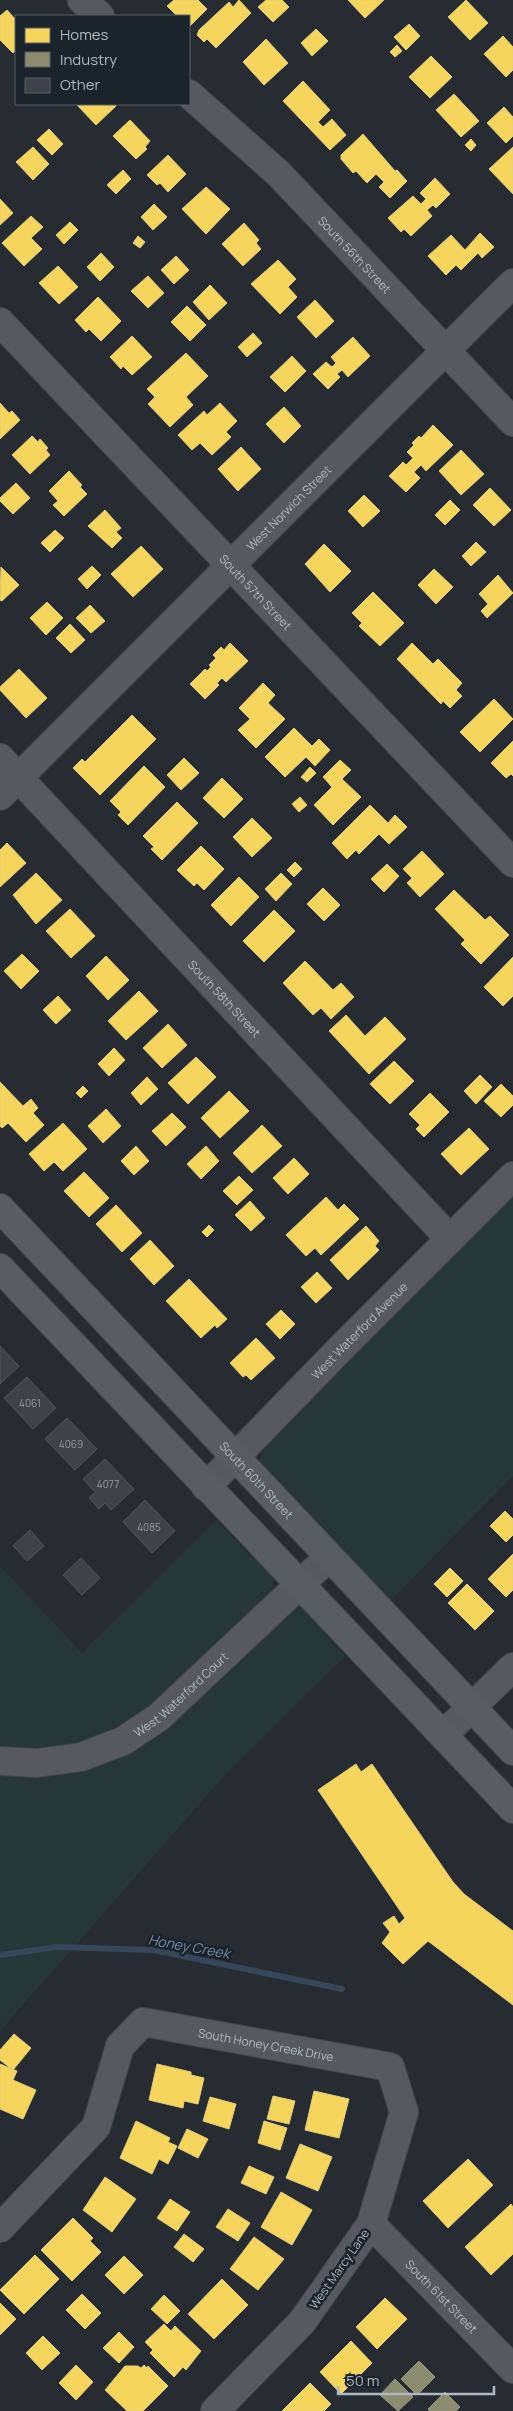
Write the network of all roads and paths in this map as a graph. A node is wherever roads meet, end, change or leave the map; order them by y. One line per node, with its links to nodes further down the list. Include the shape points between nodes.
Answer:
1 (82, 0): 2 (street)
2 (99, 15)
3 (190, 95): 6 (street, South 56th Street, via 279,174)
4 (513, 283): 6 (street, West Norwich Street)
5 (0, 322): 8 (street, South 57th Street)
6 (445, 350): 7 (street, South 56th Street); 8 (street, West Norwich Street)
7 (513, 422)
8 (231, 566): 10 (street, West Norwich Street); 11 (street, South 57th Street)
9 (0, 758): 10 (street, South 58th Street)
10 (9, 787): 14 (street, South 58th Street)
11 (513, 864)
12 (513, 1176): 14 (street, West Waterford Avenue)
13 (0, 1208): 16 (main road, South 60th Street)
14 (450, 1239): 16 (street, West Waterford Avenue)
15 (0, 1268): 17 (main road)
16 (234, 1458): 17 (street, West Waterford Avenue); 18 (main road, South 60th Street)
17 (206, 1487): 19 (main road)
18 (329, 1557): 19 (street, West Waterford Court); 21 (main road, South 60th Street)
19 (301, 1584): 22 (main road); 24 (street, West Waterford Court, via 159,1717 123,1741 81,1756 37,1763)
20 (513, 1667): 21 (street)
21 (472, 1708): 22 (street); 23 (main road, South 60th Street)
22 (443, 1735): 25 (main road)
23 (513, 1750)
24 (0, 1761)
25 (513, 1809)
26 (390, 2067): 27 (street, West Marcy Lane, via 404,2112); 28 (street, South Honey Creek Drive, via 143,2022 120,2046 96,2127)
27 (371, 2224): 29 (street, South 61st Street); 30 (street, West Marcy Lane, via 302,2322)
28 (0, 2228)
29 (513, 2370)
30 (215, 2411)

